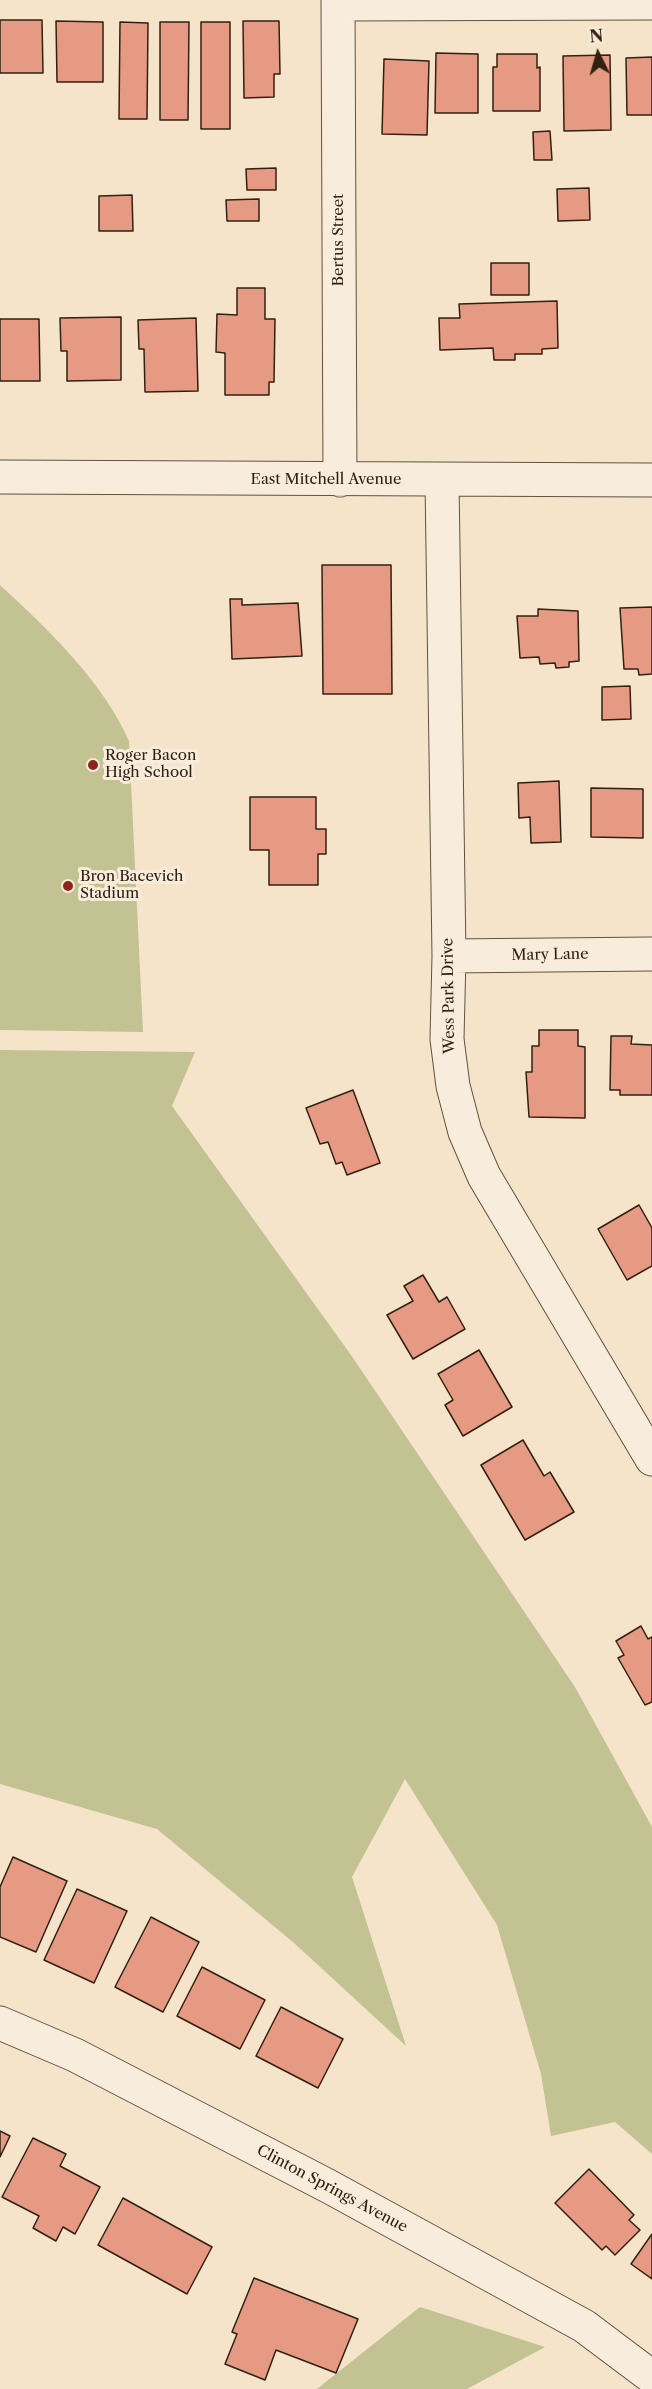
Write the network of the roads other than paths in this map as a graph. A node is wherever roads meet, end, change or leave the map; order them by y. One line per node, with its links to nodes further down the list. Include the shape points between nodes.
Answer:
1 (339, 2): 2 (street); 4 (street, Bertus Street)
2 (652, 3)
3 (0, 477): 4 (street, East Mitchell Avenue)
4 (340, 480): 6 (street, East Mitchell Avenue)
5 (652, 480): 6 (street, East Mitchell Avenue)
6 (442, 481): 8 (street, Wess Park Drive)
7 (652, 954): 8 (street, Mary Lane)
8 (449, 956): 9 (street, Wess Park Drive, via 447,1039 453,1086 465,1132 484,1176)
9 (652, 1459)
10 (0, 2023): 11 (street, Clinton Springs Avenue, via 75,2055 328,2186 584,2326)
11 (652, 2377)

